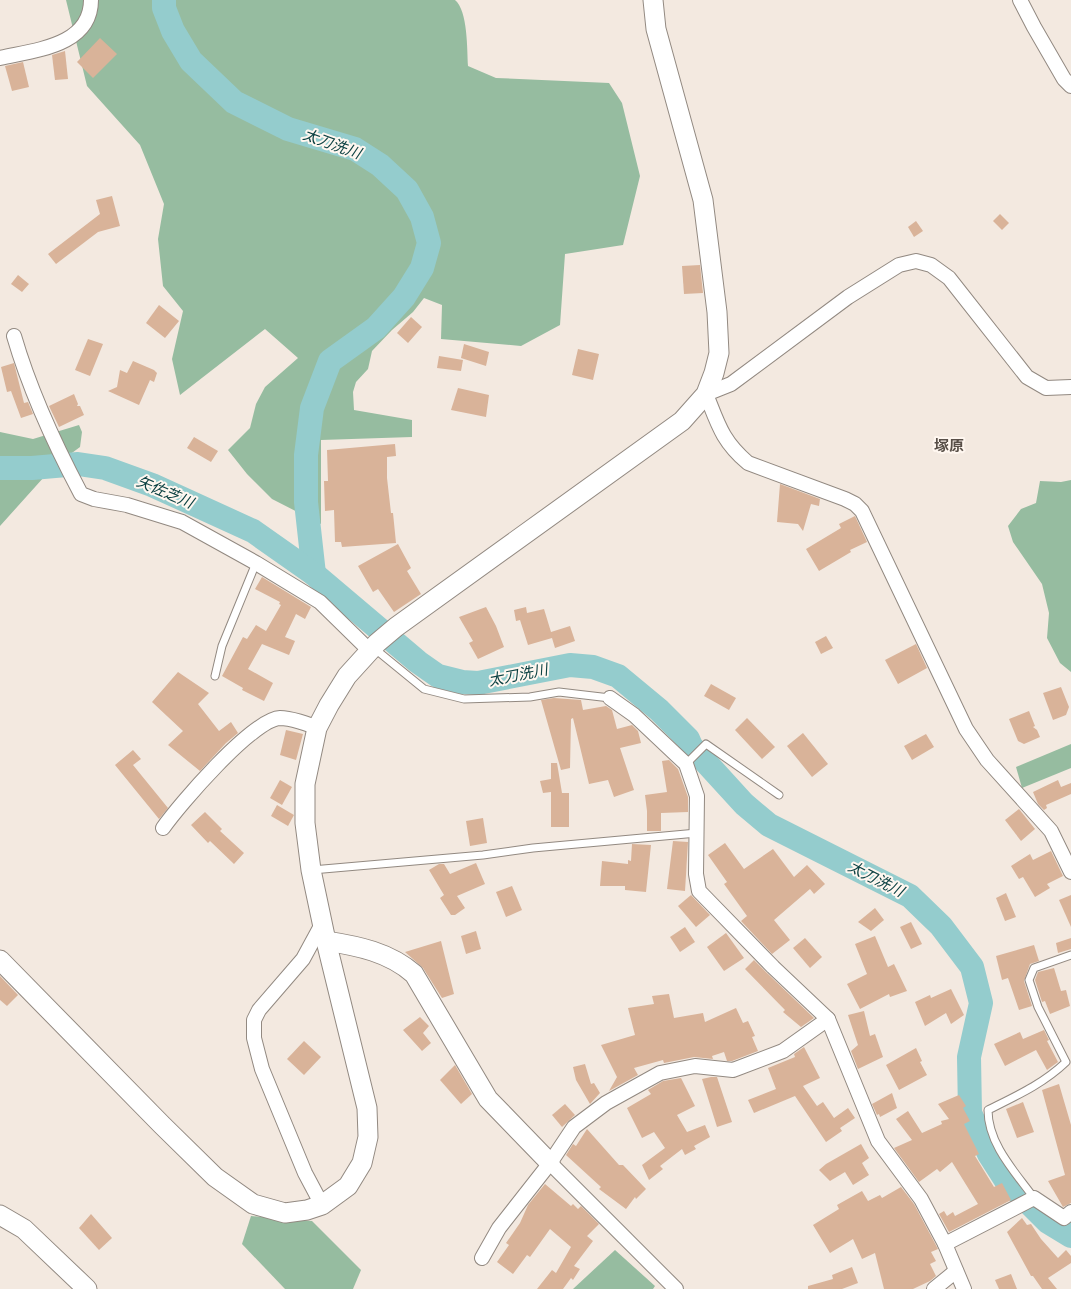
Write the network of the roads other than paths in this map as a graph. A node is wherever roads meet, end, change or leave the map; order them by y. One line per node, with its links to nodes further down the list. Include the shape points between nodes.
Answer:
1 (91, 0): 4 (street, via 85,24 71,38 56,45)
2 (653, 0): 8 (street, via 656,29 704,200 719,353)
3 (1020, 0): 5 (street)
4 (0, 58)
5 (1071, 86)
6 (14, 336): 9 (street, via 24,372 81,494 182,522)
7 (1071, 387): 8 (street, via 1046,388 1027,377 949,278 931,265 916,261 899,265 848,298 731,384)
8 (706, 394): 10 (street, via 682,420 396,627); 19 (street, via 723,436 748,463 844,499 862,511 966,729 987,760 1051,831)
9 (256, 563): 10 (street, via 320,602); 11 (lane, via 222,646)
10 (373, 647): 12 (lane, via 424,689 464,699 530,697 559,692); 13 (street, via 347,676)
11 (215, 676)
12 (610, 698): 14 (street, via 634,715)
13 (317, 728): 16 (street, via 279,718 252,733 226,757); 18 (street, via 306,784 304,823)
14 (686, 764): 15 (lane, via 706,744); 17 (street, via 697,796)
15 (779, 795)
16 (163, 828)
17 (698, 832): 18 (lane); 23 (street, via 696,874 699,891)
18 (311, 870): 20 (street)
19 (1071, 872)
20 (324, 932): 24 (street, via 378,952 414,974 488,1099); 26 (street, via 367,1108 368,1137 362,1163 348,1186); 26 (street, via 254,1020 254,1038 262,1069 305,1173)
21 (1071, 955): 25 (lane, via 1034,968 1029,980 1038,1007 1066,1062 1046,1080 988,1110 996,1142)
22 (0, 960): 26 (street, via 215,1176 253,1204 285,1213)
23 (828, 1019): 24 (street, via 783,1051 733,1070 695,1066 660,1073 606,1103 574,1127); 29 (street, via 878,1141 921,1199)
24 (550, 1163): 30 (street, via 499,1228); 33 (street)
25 (1034, 1198): 27 (street, via 1064,1218); 29 (street)
26 (322, 1205)
27 (1071, 1212)
28 (0, 1215): 32 (street, via 24,1229)
29 (945, 1244): 31 (street)
30 (482, 1258)
31 (956, 1271): 34 (street); 35 (street)
32 (87, 1289)
33 (676, 1289)
34 (934, 1289)
35 (964, 1289)

